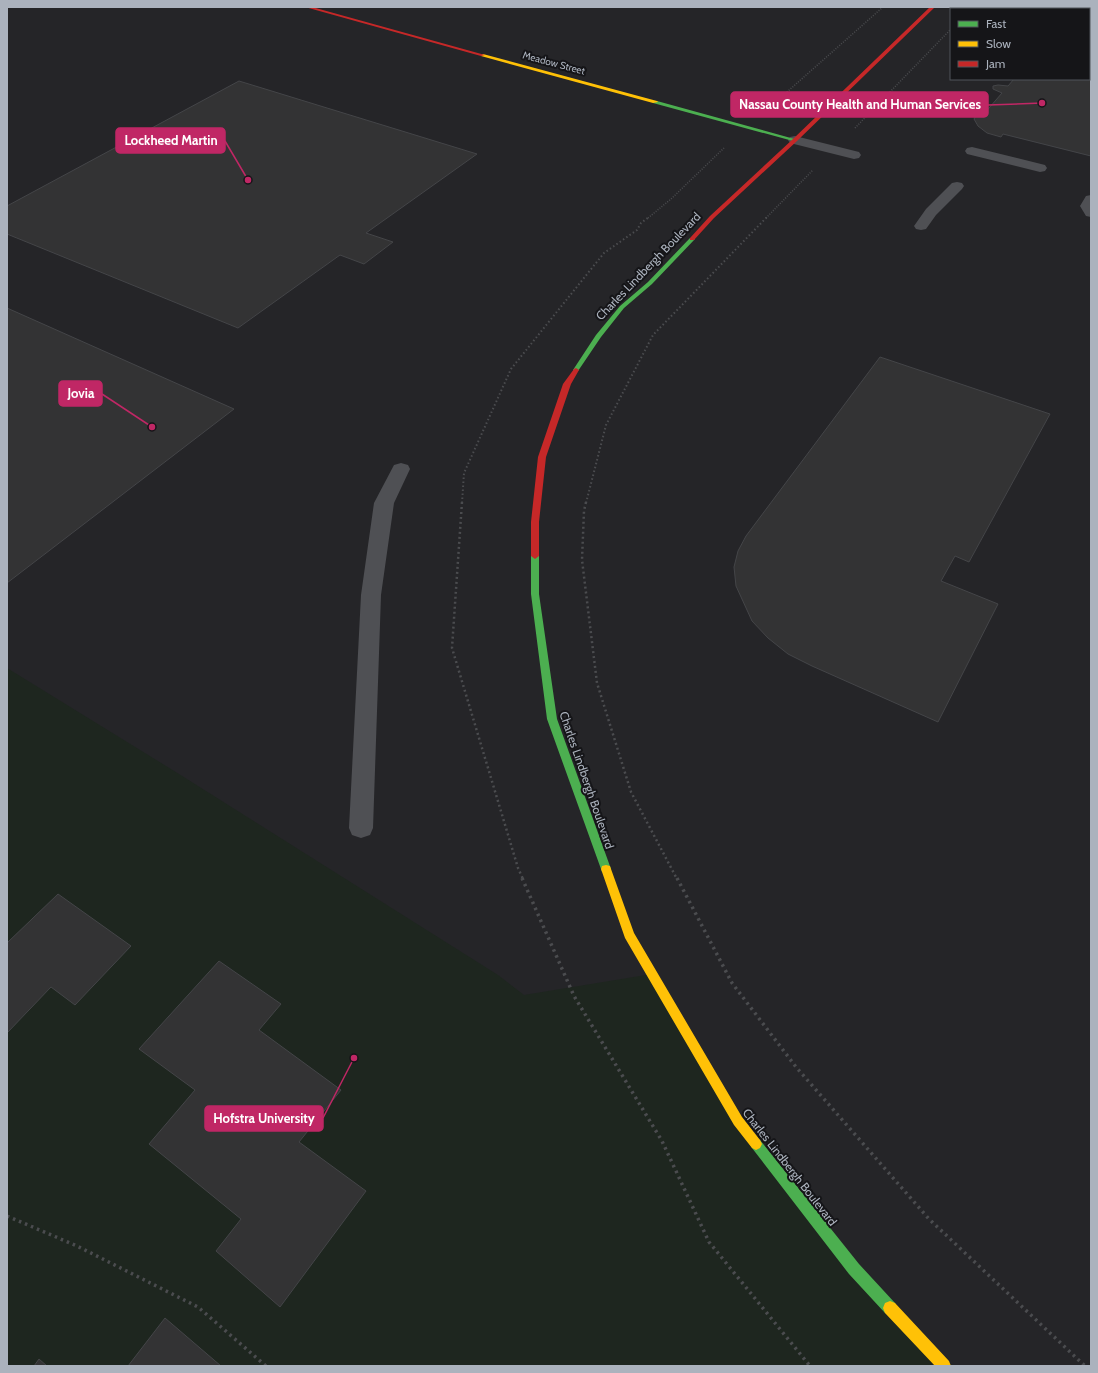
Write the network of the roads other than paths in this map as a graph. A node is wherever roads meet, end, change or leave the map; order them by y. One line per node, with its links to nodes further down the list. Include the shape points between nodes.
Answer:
1 (307, 7): 3 (street, Meadow Street)
2 (933, 7): 3 (street, Charles Lindbergh Boulevard)
3 (796, 140): 5 (lane); 13 (street, Charles Lindbergh Boulevard, via 712,217 650,283 622,307 598,336 566,384 542,457 535,522 535,594 552,719 629,935 738,1121 854,1269)
4 (972, 151): 6 (lane)
5 (854, 155)
6 (1040, 168)
7 (957, 186): 10 (lane)
8 (1091, 199): 9 (lane, via 1087,206)
9 (1091, 213)
10 (921, 226)
11 (401, 469): 12 (lane, via 384,503 371,595)
12 (360, 828)
13 (944, 1366)

